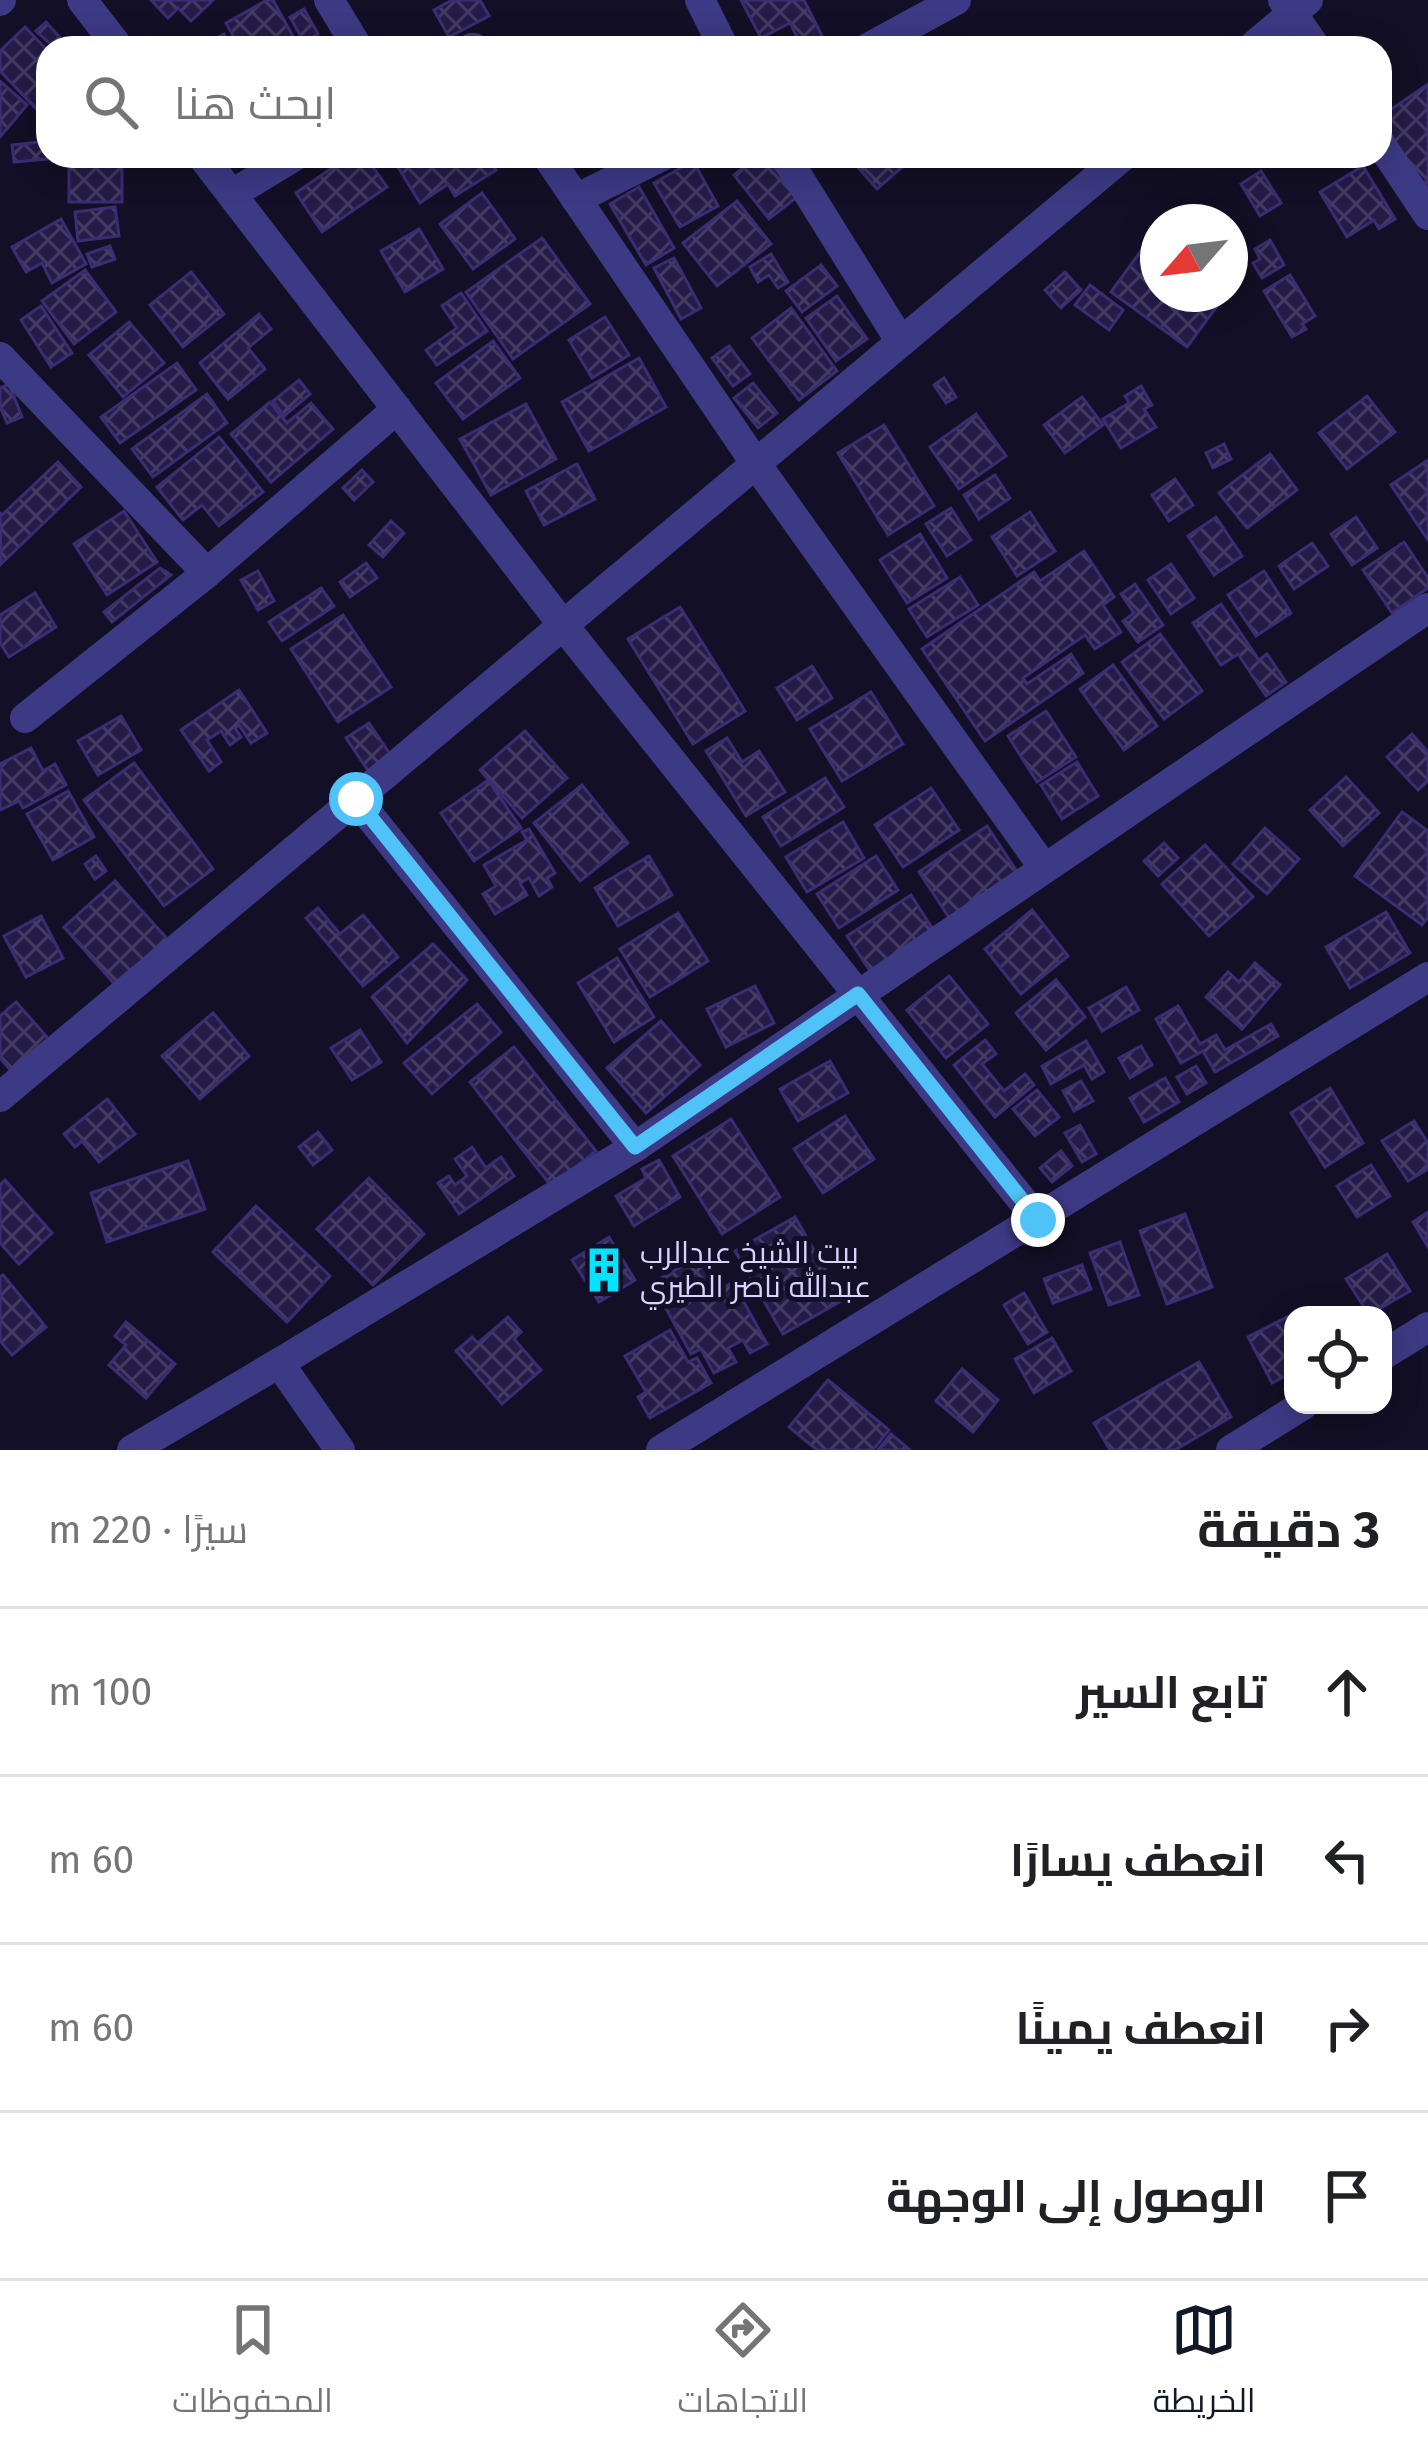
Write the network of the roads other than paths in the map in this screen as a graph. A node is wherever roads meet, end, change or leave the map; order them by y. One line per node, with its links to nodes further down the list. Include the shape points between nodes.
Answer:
1 (82, 0): 6 (street)
2 (328, 0): 7 (street)
3 (700, 0): 8 (street)
4 (956, 0): 9 (street)
5 (1295, 4): 10 (street); 11 (street)
6 (110, 36)
7 (350, 36)
8 (718, 36)
9 (890, 36)
10 (1263, 36)
11 (1310, 36)
12 (1392, 161): 21 (street)
13 (211, 168): 19 (street)
14 (275, 168): 19 (street)
15 (555, 168): 20 (street)
16 (638, 168): 20 (street)
17 (792, 168): 22 (street)
18 (1109, 168): 22 (street)
19 (232, 194): 24 (street)
20 (576, 199): 25 (street)
21 (1428, 215)
22 (901, 343): 25 (street)
23 (0, 358): 26 (street)
24 (397, 409): 26 (street); 28 (street)
25 (756, 464): 28 (street); 31 (street)
26 (207, 573): 29 (street)
27 (1428, 608): 31 (street)
28 (563, 625): 30 (street); 33 (street)
29 (25, 718)
30 (356, 799): 34 (street); 35 (street)
31 (1044, 868): 33 (street)
32 (1428, 977): 36 (street)
33 (858, 994): 35 (street); 36 (street)
34 (0, 1097)
35 (635, 1147): 39 (street)
36 (1038, 1220): 43 (street)
37 (1428, 1327): 38 (street)
38 (1392, 1349)
39 (279, 1363): 41 (street); 42 (street)
40 (1289, 1414): 44 (street)
41 (132, 1450)
42 (340, 1450)
43 (661, 1450)
44 (1231, 1450)

